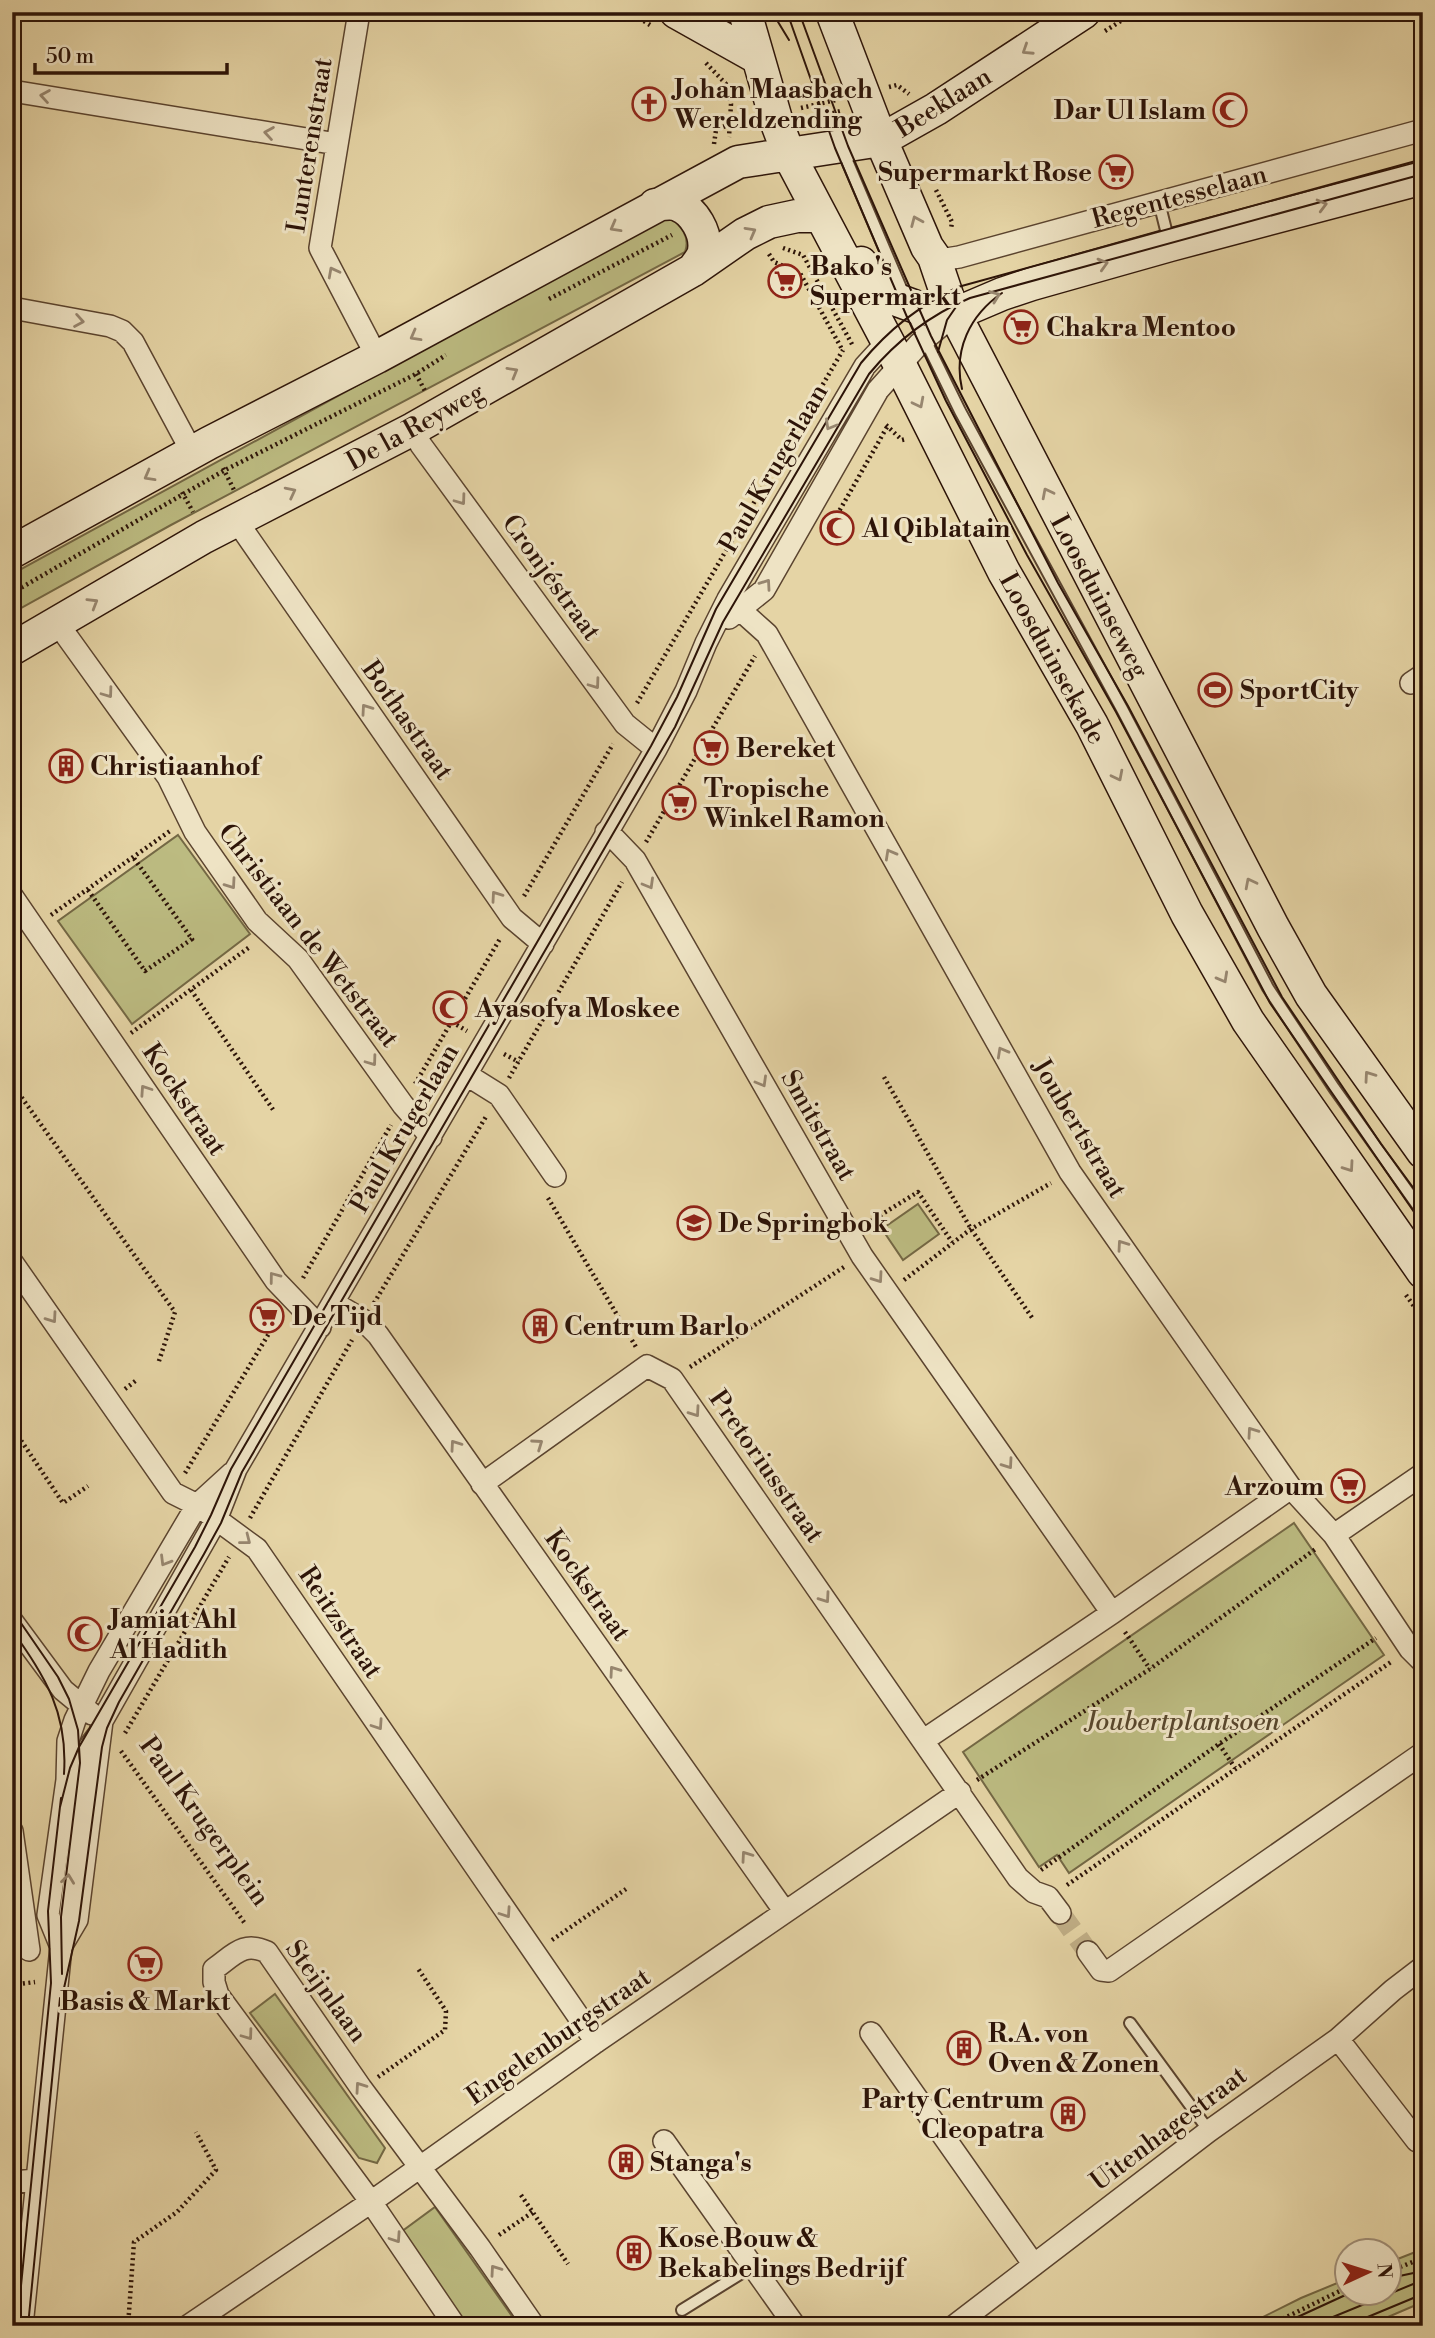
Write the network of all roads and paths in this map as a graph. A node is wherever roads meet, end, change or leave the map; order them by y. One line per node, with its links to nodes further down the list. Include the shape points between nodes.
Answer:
1 (359, 12): 16 (street, Lunterenstraat)
2 (630, 12): 6 (path)
3 (745, 12): 7 (street, Loosduinsekade)
4 (832, 12): 10 (street, Loosduinseweg)
5 (1084, 12): 12 (street, Beeklaan, one-way to 12)
6 (663, 19): 7 (street)
7 (758, 58): 11 (street, Loosduinsekade)
8 (704, 60): 13 (path, via 726,84)
9 (12, 91): 16 (street, one-way to 9)
10 (862, 93): 11 (path); 12 (path, via 897,85 909,94); 15 (street, Loosduinseweg)
11 (775, 114): 13 (path); 18 (street, Loosduinsekade)
12 (915, 120): 15 (street, Beeklaan)
13 (730, 124): 19 (path, via 729,139)
14 (1423, 130): 22 (street, Regentesselaan)
15 (881, 140): 17 (street, Beeklaan); 27 (street, Loosduinseweg, one-way to 15, via 927,247)
16 (337, 144): 36 (street, Lunterenstraat, one-way to 16, via 320,248)
17 (842, 147): 18 (street, Beeklaan); 31 (lane, Loosduinseweg)
18 (789, 155): 19 (street); 26 (street, Loosduinsekade)
19 (738, 162): 23 (street)
20 (1423, 178): 28 (street, Regentesselaan, one-way to 20)
21 (935, 189): 27 (path, via 952,222)
22 (1159, 202): 27 (street, Regentesselaan, via 959,257 946,259); 28 (lane)
23 (655, 205): 24 (street, via 675,204); 36 (street, one-way to 36)
24 (697, 222): 29 (street, via 704,252); 30 (path)
25 (769, 222): 26 (street, De la Reyweg, via 797,216); 29 (street, De la Reyweg, one-way to 25); 39 (path, via 783,248 803,255)
26 (825, 225): 31 (street, via 889,298); 38 (street, Loosduinsekade)
27 (942, 245): 33 (street, Loosduinseweg, via 945,293)
28 (1170, 245): 33 (street, Regentesselaan, one-way to 28, via 1012,290)
29 (693, 270): 41 (street, De la Reyweg, one-way to 29)
30 (541, 304)
31 (909, 306): 33 (street); 34 (lane, Loosduinseweg)
32 (12, 308): 42 (street, one-way to 42, via 122,331 133,342)
33 (955, 314): 34 (street, Regentesselaan); 74 (street, Loosduinseweg, one-way to 33, via 1311,995)
34 (925, 340): 38 (street, Regentesselaan); 77 (lane, Loosduinseweg, via 1268,988)
35 (843, 350): 53 (path)
36 (389, 351): 40 (path); 42 (street)
37 (447, 354): 40 (path)
38 (894, 354): 39 (street, Paul Krugerlaan); 49 (street, Paul Krugerlaan, one-way to 38, via 764,590); 83 (street, Loosduinsekade, one-way to 83, via 1004,572 1092,724 1187,914 1248,1021)
39 (865, 366): 49 (street, Paul Krugerlaan, one-way to 49)
40 (416, 374): 41 (path); 43 (path)
41 (426, 421): 45 (street, De la Reyweg, one-way to 41); 53 (street, Cronjéstraat, one-way to 53, via 421,445)
42 (190, 453): 43 (path); 44 (path); 47 (street, one-way to 47)
43 (225, 470): 44 (path); 45 (path)
44 (183, 494): 46 (path); 48 (path)
45 (242, 517): 46 (street, De la Reyweg); 61 (street, Bothastraat, one-way to 45)
46 (204, 537): 50 (street, De la Reyweg, one-way to 46)
47 (12, 552)
48 (12, 593)
49 (734, 605): 51 (street, Joubertstraat); 54 (street, Paul Krugerlaan, via 713,627)
50 (58, 624): 52 (street, De la Reyweg); 55 (street, Christiaan de Wetstraat, one-way to 55, via 168,777)
51 (767, 634): 58 (path); 75 (street, Joubertstraat, one-way to 51)
52 (12, 649)
53 (625, 724): 54 (street, Cronjéstraat); 61 (path)
54 (656, 749): 56 (street, Paul Krugerlaan)
55 (188, 819): 57 (path); 63 (street, Christiaan de Wetstraat, one-way to 63)
56 (606, 832): 58 (street, Smitstraat); 64 (street, Paul Krugerlaan)
57 (133, 857): 59 (path); 59 (path, via 192,939 145,971)
58 (635, 860): 70 (path); 79 (street, Smitstraat, one-way to 79)
59 (88, 890): 62 (path)
60 (12, 896): 62 (street, Kockstraat)
61 (512, 918): 64 (street, Bothastraat); 71 (path)
62 (33, 926): 66 (street, Kockstraat)
63 (269, 933): 65 (path); 71 (street, Christiaan de Wetstraat, one-way to 71, via 298,959)
64 (543, 944): 67 (street, Paul Krugerlaan)
65 (191, 989): 66 (path); 72 (path)
66 (114, 1045): 85 (street, Kockstraat, one-way to 66)
67 (467, 1075): 70 (street); 73 (street, Paul Krugerlaan)
68 (884, 1077): 78 (path)
69 (12, 1084): 90 (path, via 175,1312)
70 (499, 1095): 76 (street); 88 (path)
71 (403, 1105): 73 (street, Christiaan de Wetstraat); 85 (path)
72 (274, 1111)
73 (431, 1137): 86 (street, Paul Krugerlaan)
74 (1423, 1152)
75 (1070, 1172): 78 (path); 98 (street, Joubertstraat, one-way to 75)
76 (555, 1176): 91 (path, via 540,1184)
77 (1423, 1213)
78 (971, 1229): 80 (path); 87 (path)
79 (850, 1234): 80 (path, via 918,1192); 81 (street, Smitstraat)
80 (952, 1242): 84 (path)
81 (862, 1256): 84 (street, Smitstraat, one-way to 84); 92 (path)
82 (12, 1262): 99 (street, Reitzstraat, one-way to 99)
83 (1423, 1272)
84 (887, 1292): 104 (street, Smitstraat, one-way to 104)
85 (291, 1298): 89 (street, Kockstraat); 99 (path)
86 (334, 1303): 88 (street, Kockstraat); 89 (street, Paul Krugerlaan)
87 (1032, 1319)
88 (363, 1320): 96 (street, Kockstraat, one-way to 88); 102 (path)
89 (320, 1327): 94 (street, Paul Krugerlaan)
90 (158, 1364)
91 (647, 1366): 92 (street, Pretoriusstraat); 96 (street, one-way to 91)
92 (672, 1379): 112 (street, Pretoriusstraat, one-way to 112)
93 (12, 1427): 97 (path, via 63,1503)
94 (236, 1469): 100 (street, Paul Krugerlaan); 101 (street, Paul Krugerlaan)
95 (1423, 1474): 103 (street)
96 (482, 1484): 122 (street, Kockstraat, one-way to 96)
97 (88, 1486)
98 (1292, 1488): 103 (street, Joubertstraat); 104 (street)
99 (173, 1493): 100 (street, Reitzstraat)
100 (197, 1505): 101 (street, Reitzstraat); 109 (street, Paul Krugerlaan, one-way to 109)
101 (216, 1520): 102 (street, Reitzstraat); 110 (street, Paul Krugerlaan)
102 (240, 1535): 111 (path); 127 (street, Reitzstraat, one-way to 127, via 257,1549)
103 (1334, 1535): 107 (street, Joubertstraat); 108 (path)
104 (1112, 1613): 108 (path); 112 (street)
105 (12, 1621): 109 (street, via 54,1680)
106 (1379, 1636): 113 (path)
107 (1417, 1656): 116 (path)
108 (1150, 1669): 117 (path)
109 (81, 1705): 110 (street); 123 (street, Paul Krugerlaan, via 68,1741 48,1914)
110 (102, 1721): 123 (street, Paul Krugerlaan, one-way to 110, via 77,1920)
111 (123, 1736)
112 (924, 1740): 117 (street, Pretoriusstraat)
113 (1219, 1744): 116 (path); 119 (path)
114 (115, 1750): 125 (path, Paul Krugerplein, via 123,1752)
115 (1423, 1753): 126 (street, via 1109,1971 1101,1970)
116 (1235, 1768): 121 (path)
117 (960, 1792): 119 (street, Pretoriusstraat); 122 (street, Engelenburgstraat)
118 (12, 1831): 124 (street)
119 (1023, 1882): 121 (street, Pretoriusstraat)
120 (626, 1889): 127 (path)
121 (1053, 1903)
122 (785, 1912): 133 (street, Engelenburgstraat)
123 (61, 1947): 124 (street); 140 (street, Paul Krugerlaan)
124 (20, 1951)
125 (267, 1952): 134 (street, Steijnlaan, one-way to 125); 143 (street, Steijnlaan, one-way to 143, via 246,1947 214,1969 218,1995)
126 (1088, 1952)
127 (534, 1953): 133 (street, Reitzstraat)
128 (1423, 1967): 132 (street, Uitenhagestraat)
129 (417, 1968): 134 (path, via 446,2011 445,2030)
130 (1130, 2023): 135 (lane)
131 (871, 2033): 148 (street)
132 (1338, 2039): 135 (street, Uitenhagestraat); 138 (street)
133 (596, 2042): 139 (street, Engelenburgstraat)
134 (361, 2088): 139 (street, Steijnlaan)
135 (1209, 2131): 148 (street, Uitenhagestraat)
136 (196, 2132): 154 (path, via 216,2170 177,2212 134,2242)
137 (664, 2141): 150 (street)
138 (1417, 2141)
139 (419, 2168): 143 (street, Engelenburgstraat); 145 (street, Steijnlaan)
140 (37, 2180): 141 (street); 153 (street, Paul Krugerlaan)
141 (12, 2182)
142 (521, 2196): 144 (path)
143 (372, 2202): 155 (street, Engelenburgstraat); 156 (street, Steijnlaan, one-way to 156)
144 (533, 2212): 145 (path); 147 (path)
145 (480, 2248): 157 (street, Steijnlaan, one-way to 145)
146 (1423, 2258): 149 (path)
147 (568, 2264)
148 (1034, 2265): 159 (street, Uitenhagestraat)
149 (1404, 2265)
150 (752, 2266): 152 (lane); 158 (street)
151 (1334, 2294): 160 (path)
152 (682, 2310)
153 (22, 2326)
154 (128, 2326)
155 (188, 2326)
156 (455, 2326)
157 (534, 2326)
158 (795, 2326)
159 (954, 2326)
160 (1268, 2326)

